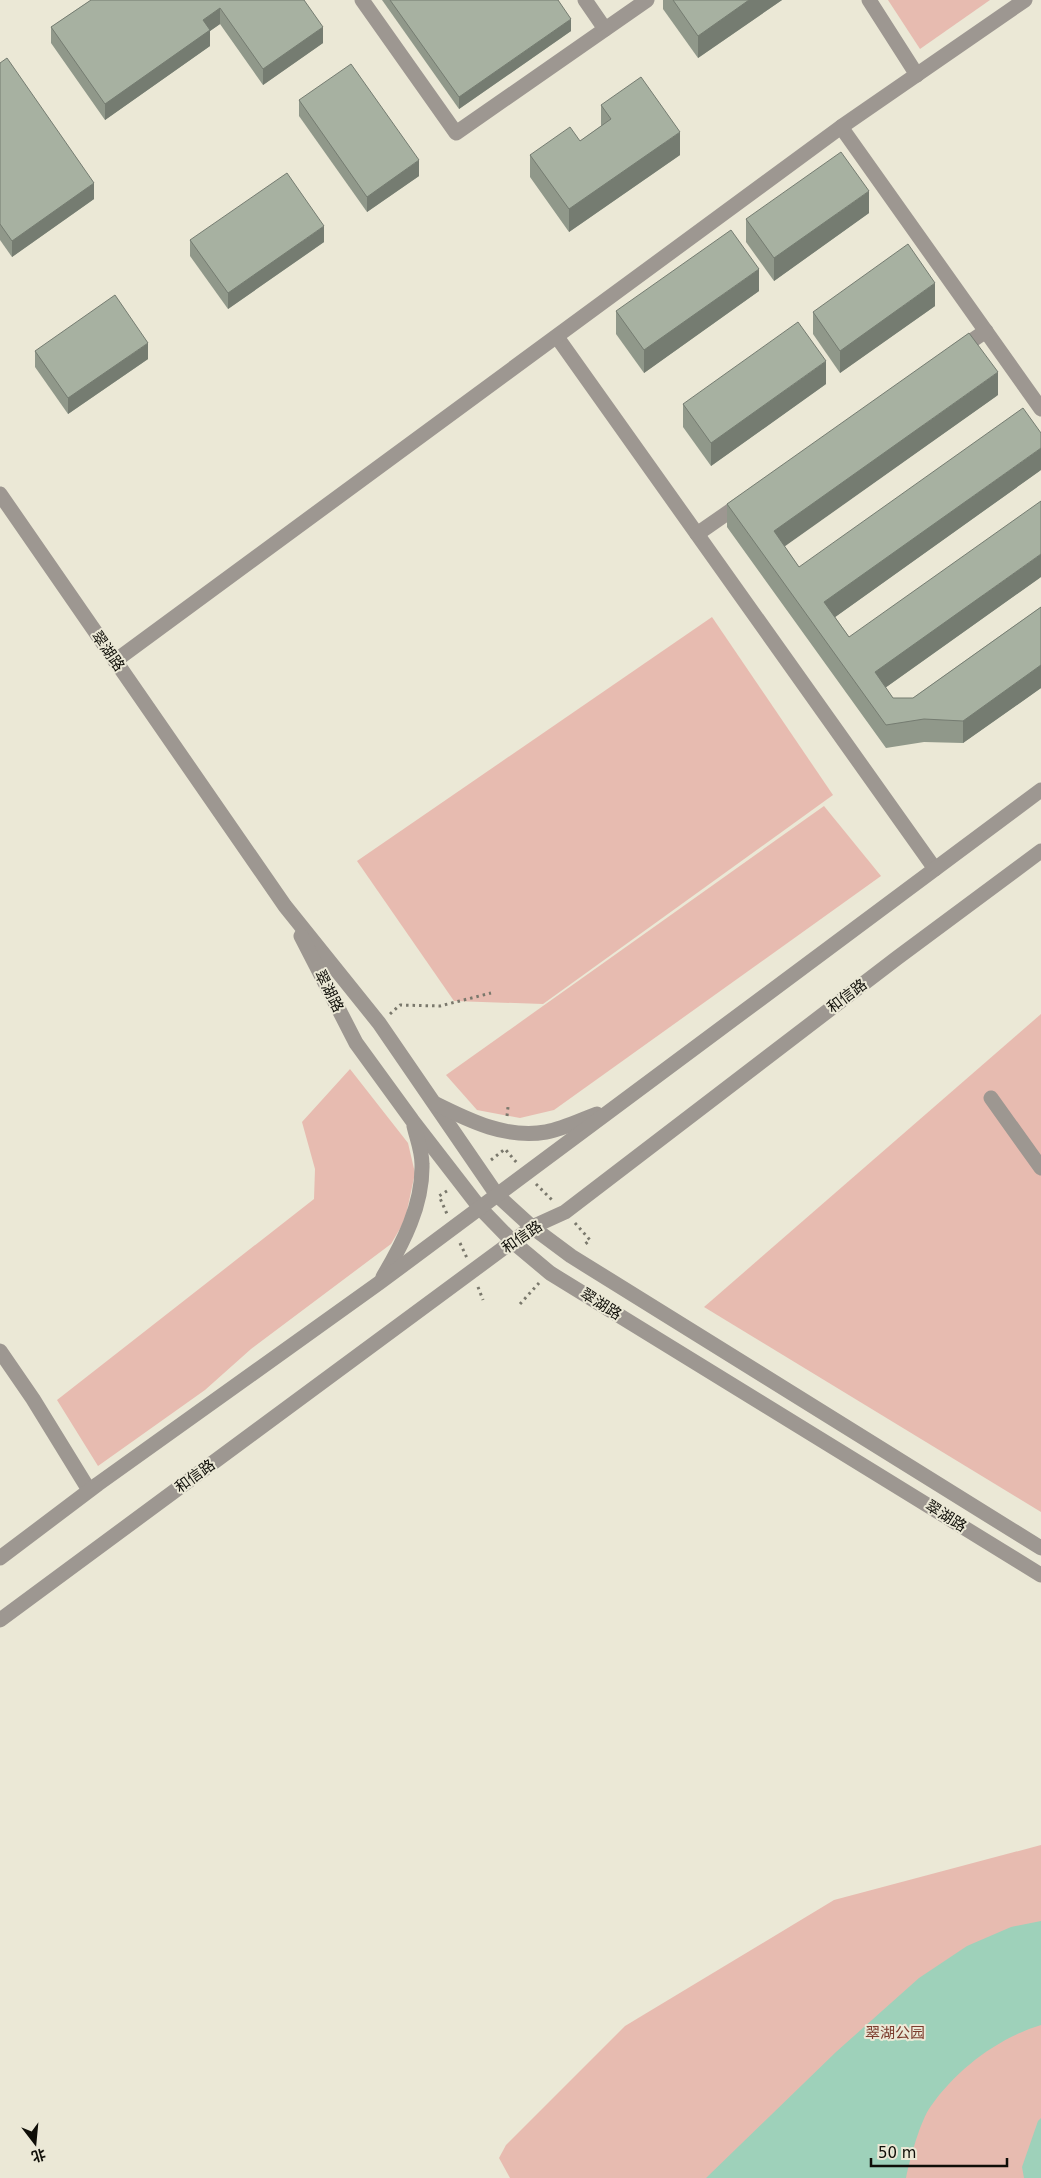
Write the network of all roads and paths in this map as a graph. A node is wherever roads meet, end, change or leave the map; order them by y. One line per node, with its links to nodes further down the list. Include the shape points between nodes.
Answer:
1 (362, 0): 6 (street, via 456,134)
2 (585, 0): 6 (street)
3 (647, 0): 6 (street)
4 (869, 0): 7 (street)
5 (1025, 0): 7 (street)
6 (606, 29)
7 (917, 75): 8 (street)
8 (841, 127): 9 (street); 10 (street)
9 (986, 331): 11 (street); 12 (street)
10 (558, 336): 15 (street); 16 (street)
11 (946, 359)
12 (1041, 409)
13 (0, 494): 16 (street, 翠湖路)
14 (753, 494): 15 (street)
15 (697, 534): 19 (street)
16 (115, 661): 20 (street, 翠湖路)
17 (1041, 790): 19 (street)
18 (1041, 851): 30 (street, 和信路, via 564,1212)
19 (934, 869): 25 (street)
20 (286, 906): 22 (street, 翠湖路); 26 (street, 翠湖路, via 356,1043)
21 (492, 993): 22 (path, via 440,1006 400,1005)
22 (379, 1023): 24 (street, 翠湖路)
23 (991, 1098): 27 (street)
24 (433, 1102): 25 (street, via 482,1126 520,1132 546,1132); 28 (street, 翠湖路)
25 (612, 1109): 28 (street)
26 (412, 1120): 29 (street, 翠湖路); 32 (street, via 422,1165 419,1190 404,1241)
27 (1041, 1168)
28 (497, 1195): 29 (street); 30 (street, 翠湖路)
29 (480, 1208): 31 (street, 翠湖路); 32 (street)
30 (532, 1227): 31 (street, 和信路); 35 (street, 翠湖路, via 571,1256)
31 (514, 1242): 37 (street, 翠湖路, via 550,1272); 38 (street, 和信路)
32 (379, 1283): 34 (street)
33 (0, 1351): 34 (street)
34 (89, 1490): 36 (street)
35 (1041, 1548)
36 (0, 1558)
37 (1041, 1575)
38 (0, 1620)

